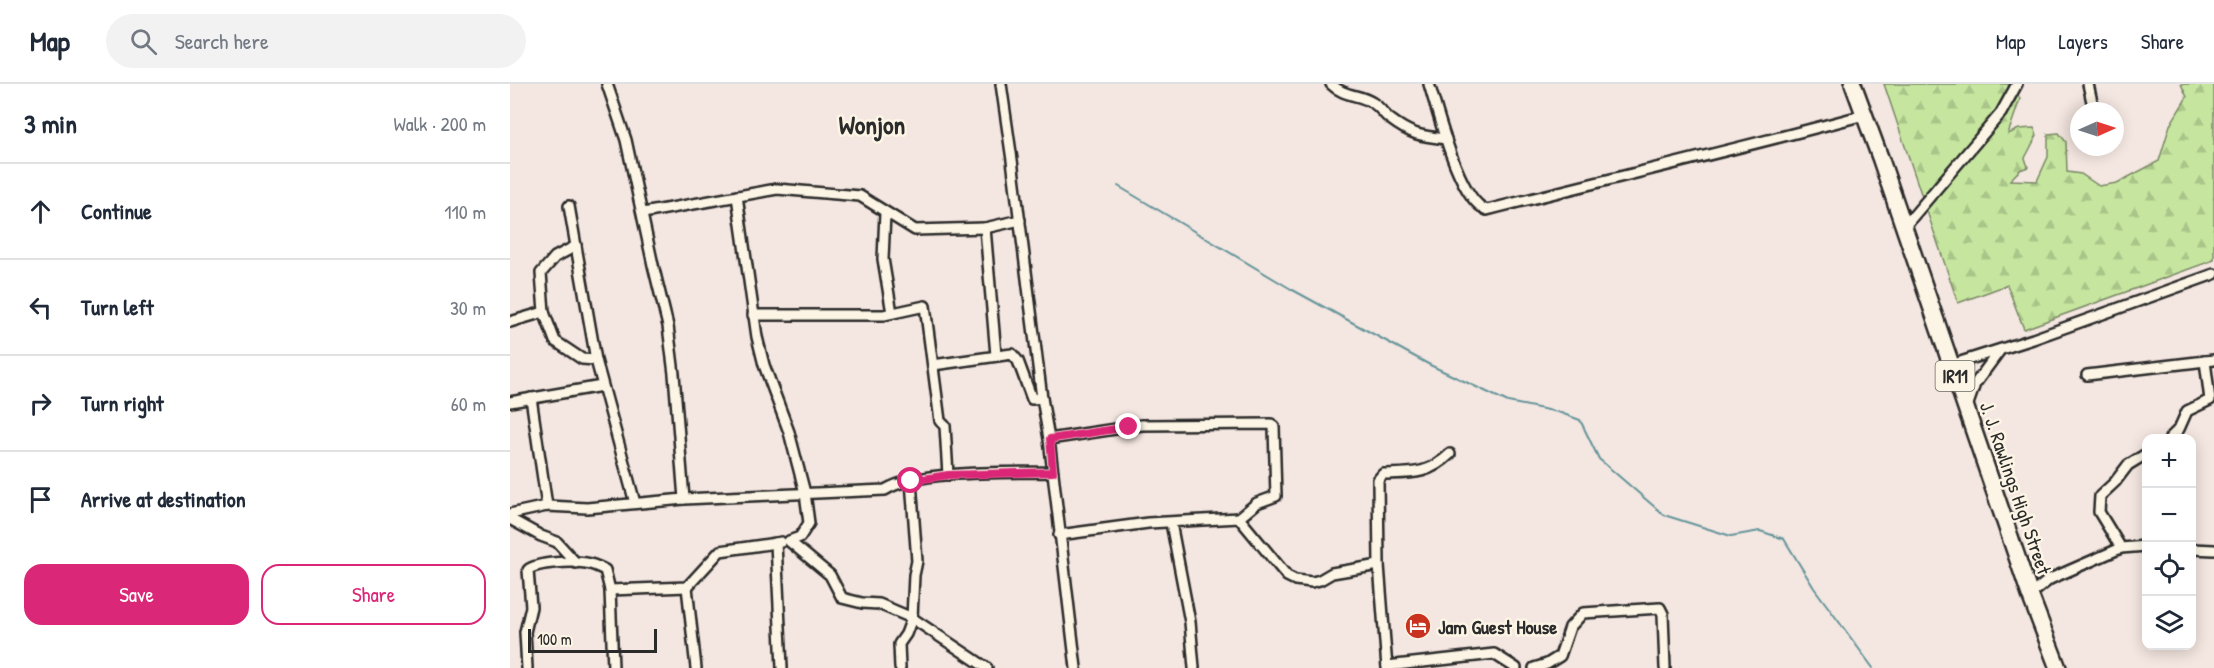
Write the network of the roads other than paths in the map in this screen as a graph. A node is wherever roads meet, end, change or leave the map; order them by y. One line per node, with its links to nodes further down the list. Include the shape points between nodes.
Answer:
1 (606, 84): 13 (street, via 626,140)
2 (1001, 84): 15 (street)
3 (1331, 84): 10 (street, via 1373,103 1415,136)
4 (1429, 84): 10 (street)
5 (1853, 84): 9 (main road, J. J. Rawlings High Street / IR11)
6 (2017, 84): 16 (street, via 2001,113)
7 (2088, 84): 8 (street)
8 (2092, 102)
9 (1864, 115): 10 (street, via 1487,210 1479,208 1461,182); 16 (main road, J. J. Rawlings High Street / IR11)
10 (1446, 139)
11 (736, 196): 13 (street); 14 (street, via 777,189 860,196); 22 (street)
12 (569, 206): 18 (street)
13 (643, 213): 44 (street, via 668,326)
14 (885, 213): 17 (street, via 915,230); 21 (street, via 883,260)
15 (1020, 220): 17 (street); 33 (street)
16 (1904, 227): 29 (main road, J. J. Rawlings High Street / IR11)
17 (985, 228): 25 (street)
18 (576, 246): 20 (street, via 555,257 541,273); 26 (street)
19 (2214, 274): 24 (street)
20 (544, 312): 23 (street); 26 (street, via 555,341 582,359)
21 (892, 313): 22 (street); 28 (street, via 925,306)
22 (753, 315): 43 (street)
23 (510, 322)
24 (2000, 350): 29 (street); 35 (street, via 1976,384)
25 (996, 356): 28 (street); 33 (street, via 1012,354 1018,360 1032,399)
26 (596, 360): 31 (street)
27 (2209, 360): 30 (street); 36 (street, via 2210,400 2187,411)
28 (933, 365): 41 (street, via 940,422 945,426)
29 (1952, 365): 35 (main road, J. J. Rawlings High Street / IR11)
30 (2087, 375)
31 (602, 386): 32 (street); 45 (street)
32 (531, 398): 34 (street); 46 (street)
33 (1042, 398): 37 (street)
34 (510, 402)
35 (1966, 408): 62 (main road, J. J. Rawlings High Street / IR11)
36 (2174, 434)
37 (1050, 439): 40 (street); 48 (street, via 1142,425 1271,424 1276,496 1257,503)
38 (1450, 454): 59 (street, via 1438,466 1421,472 1383,474 1378,480)
39 (2142, 456): 55 (street, via 2128,465 2100,496 2099,512)
40 (1053, 472): 41 (street); 51 (street)
41 (948, 475): 42 (street)
42 (911, 481): 43 (street, via 885,490); 63 (street, via 917,561)
43 (804, 494): 44 (street); 52 (street, via 809,523 800,537)
44 (684, 499): 45 (street)
45 (635, 503): 46 (street, via 587,508)
46 (547, 506): 47 (street)
47 (510, 514)
48 (1239, 518): 50 (street); 59 (street, via 1287,576 1295,580 1312,582 1332,573)
49 (510, 519): 58 (street, via 557,542)
50 (1171, 523): 51 (street); 72 (street, via 1190,622)
51 (1059, 535): 71 (street)
52 (789, 541): 53 (street); 63 (street, via 830,575 842,598 879,604)
53 (776, 543): 60 (street, via 720,551); 68 (street)
54 (2142, 546): 55 (street)
55 (2121, 548): 62 (street, via 2050,579)
56 (2196, 549): 57 (street)
57 (2214, 550)
58 (576, 562): 61 (street, via 605,570); 65 (street, via 533,565 528,570 531,607 525,632)
59 (1379, 565): 64 (street)
60 (687, 587): 61 (street); 67 (street)
61 (610, 590): 66 (street)
62 (2030, 595): 76 (main road, J. J. Rawlings High Street / IR11)
63 (912, 618): 69 (street, via 899,644); 70 (street)
64 (1387, 667): 73 (street, via 1494,654)
65 (527, 668)
66 (613, 668)
67 (696, 668)
68 (782, 668)
69 (900, 668)
70 (987, 668)
71 (1076, 668)
72 (1194, 668)
73 (1516, 668)
74 (1534, 668): 75 (street, via 1560,656 1570,627 1583,613 1660,608)
75 (1665, 668)
76 (2058, 668)

